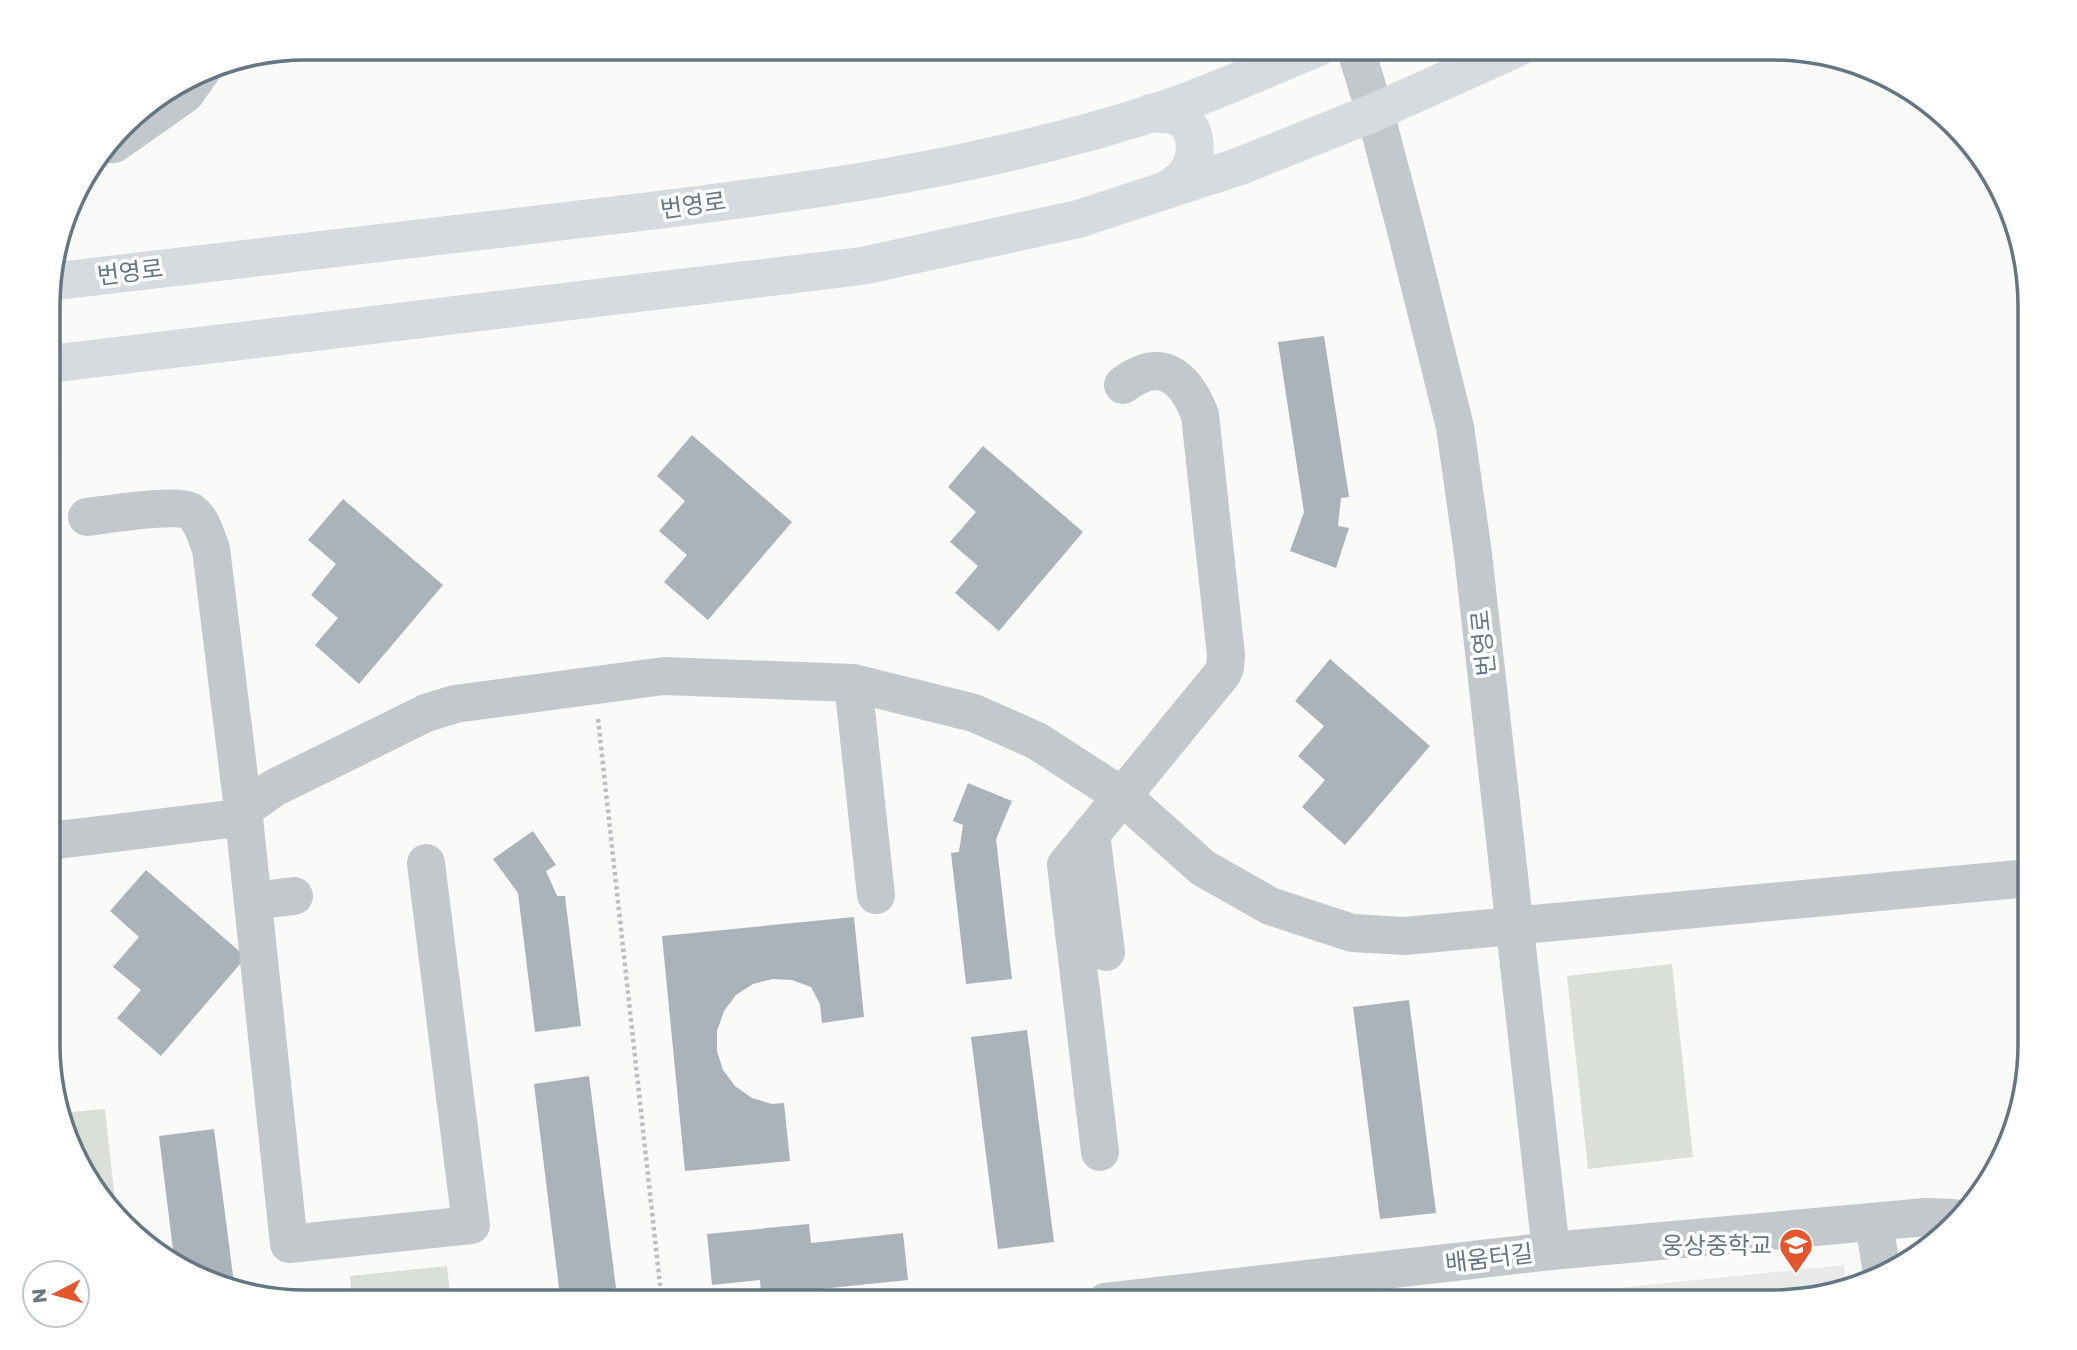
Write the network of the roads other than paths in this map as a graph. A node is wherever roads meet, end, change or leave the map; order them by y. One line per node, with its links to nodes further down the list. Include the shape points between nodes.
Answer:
1 (1287, 60): 6 (main road, 번영로)
2 (1358, 60): 5 (street, 번영로)
3 (1490, 60): 5 (main road)
4 (188, 89): 7 (street)
5 (1375, 112): 8 (main road, via 1240,166); 23 (street, 번영로, via 1455,427)
6 (1150, 113): 8 (main road, via 1178,117 1189,124 1194,139 1191,166); 9 (main road, 번영로, via 957,164 843,184)
7 (134, 130)
8 (1168, 189): 10 (main road, via 1079,219 862,266)
9 (61, 281)
10 (60, 363)
11 (1123, 385): 14 (street, via 1138,373 1153,370 1183,383 1194,399 1200,415 1226,655 1222,674)
12 (87, 517): 15 (street, via 172,508 189,510 201,524 211,549)
13 (853, 683): 14 (street, via 974,713 1037,741); 15 (street, via 664,676 455,704 426,713 274,788); 20 (street)
14 (1122, 796): 16 (street); 23 (street, via 1203,868 1270,906 1352,933 1405,936)
15 (243, 809): 17 (street, via 230,819); 22 (street)
16 (1091, 834): 24 (street); 25 (street, via 1066,865)
17 (60, 840)
18 (426, 863): 22 (street, via 471,1225 289,1244)
19 (2018, 879): 23 (street)
20 (876, 895)
21 (294, 896): 22 (street)
22 (253, 901)
23 (1515, 926): 28 (street, 번영로)
24 (1106, 952)
25 (1100, 1152)
26 (1945, 1218): 27 (street, 배움터길)
27 (1874, 1222): 28 (street, 배움터길); 29 (street)
28 (1551, 1251): 30 (street, 배움터길)
29 (1881, 1265)
30 (1281, 1290)

